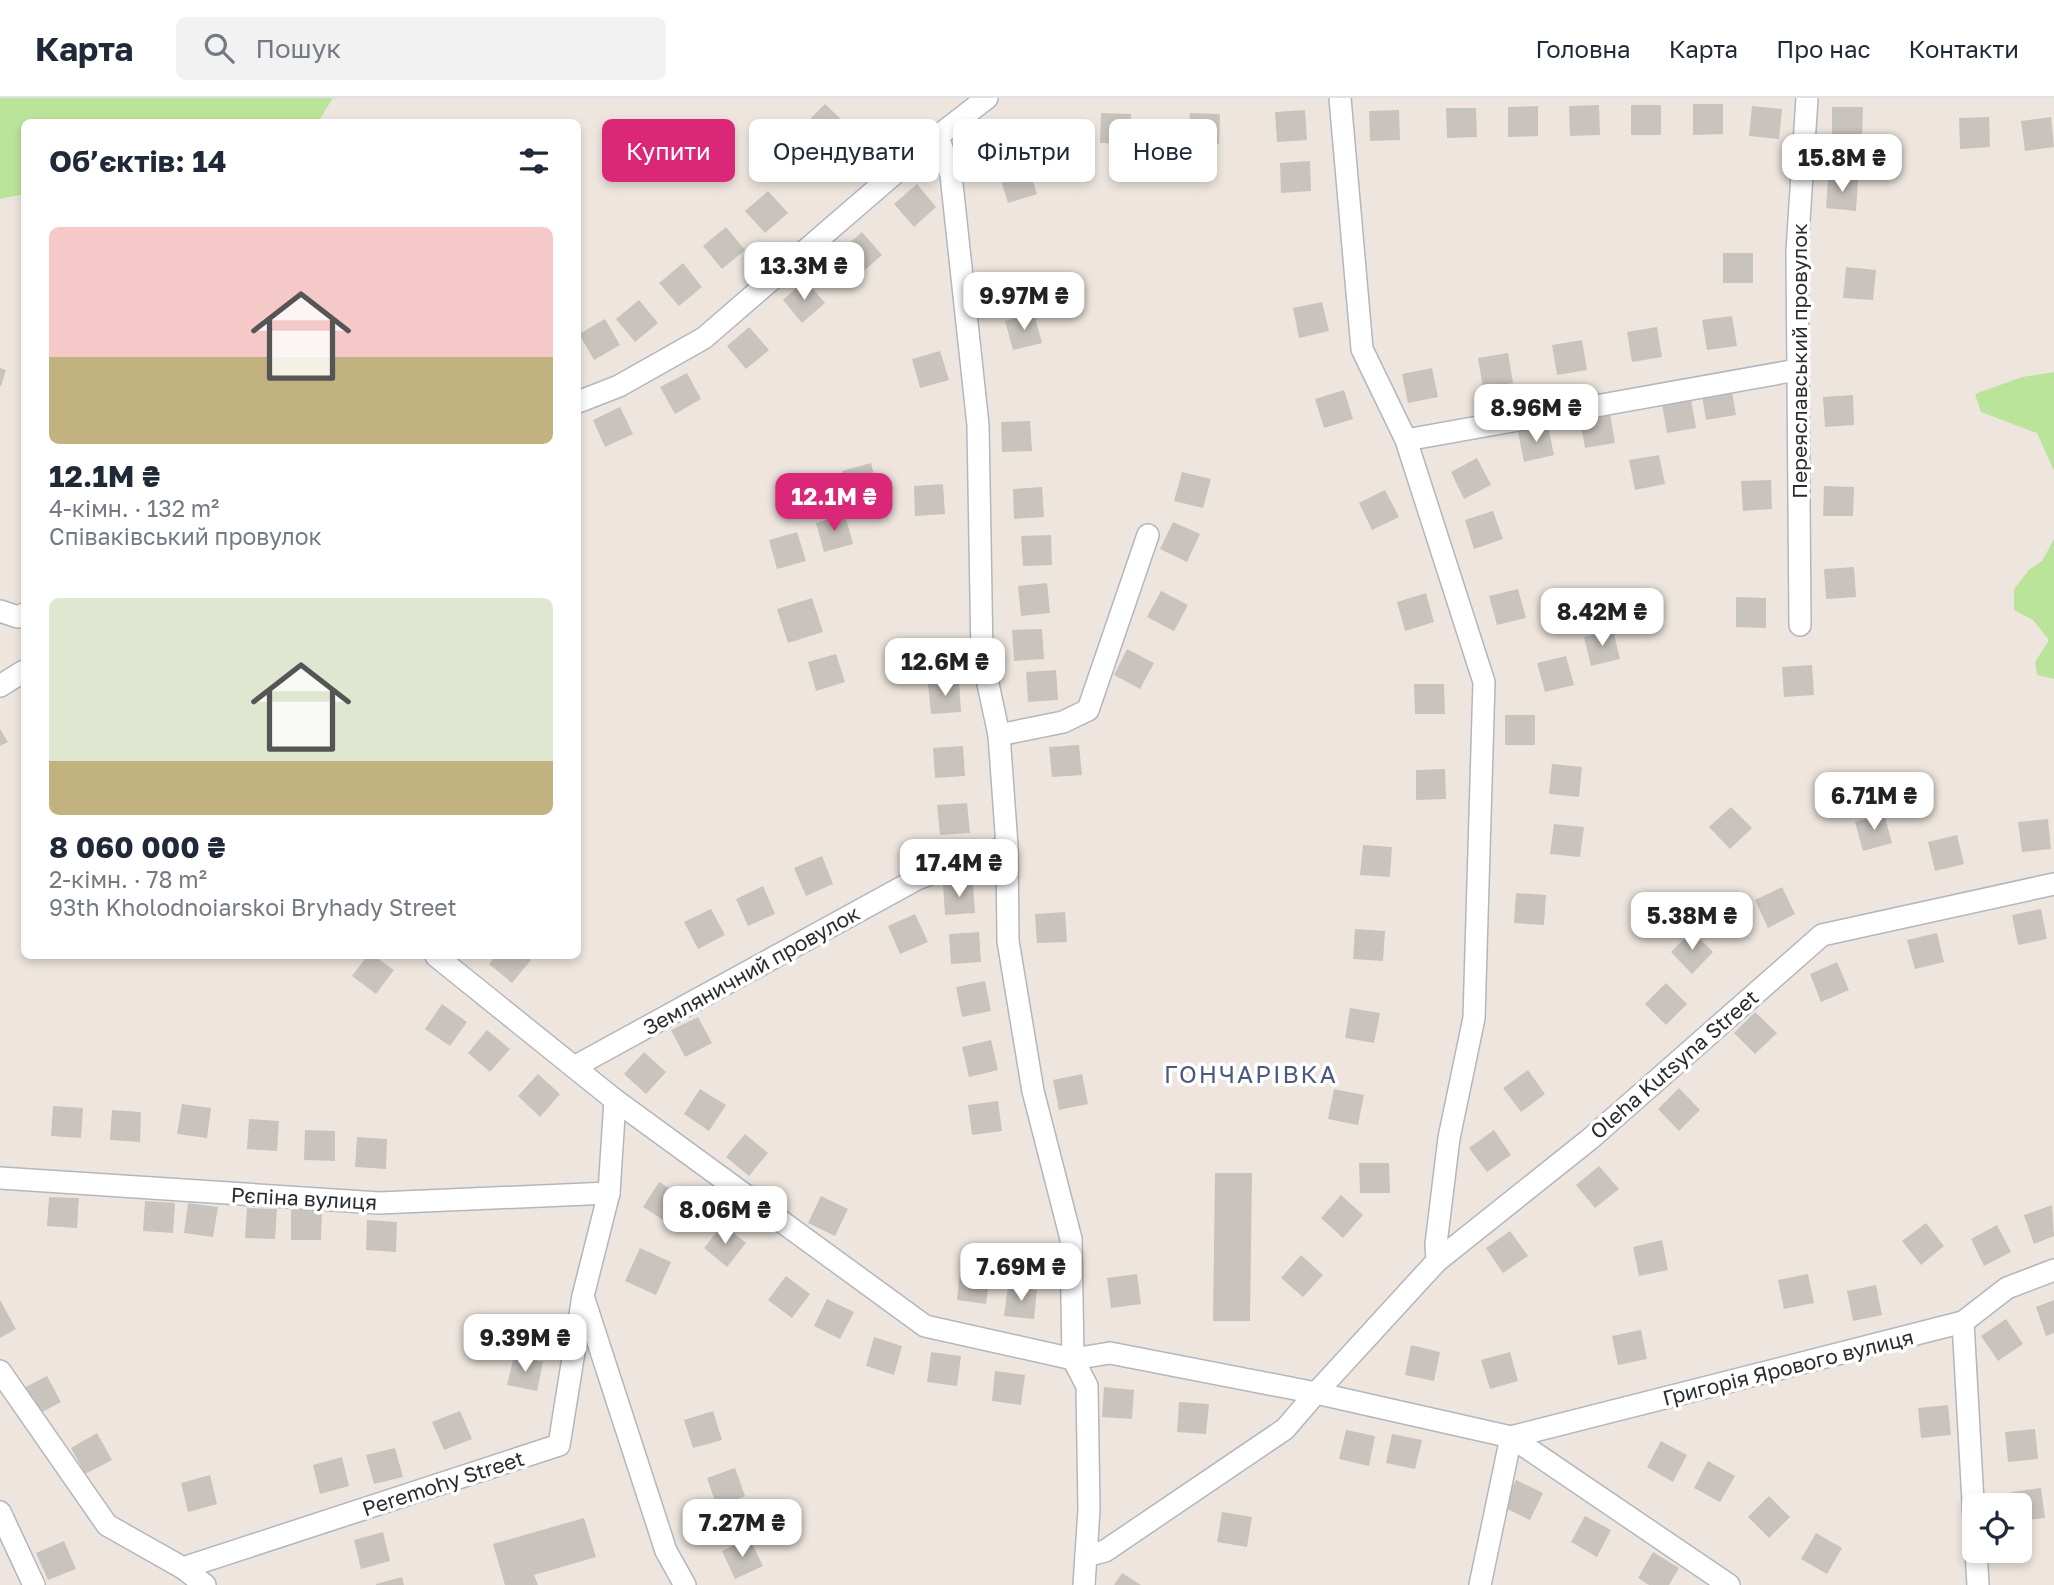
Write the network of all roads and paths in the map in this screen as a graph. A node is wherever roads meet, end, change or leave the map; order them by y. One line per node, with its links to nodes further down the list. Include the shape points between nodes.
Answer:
1 (988, 98): 4 (street)
2 (1340, 98): 9 (street, via 1362,349)
3 (1807, 98): 7 (street, Переяславський провулок, via 1797,251)
4 (939, 135)
5 (939, 139): 14 (street, via 951,176 977,411 982,656)
6 (885, 182): 8 (street, via 704,338 619,386)
7 (1797, 370): 9 (street); 11 (street, Переяславський провулок)
8 (581, 401)
9 (1406, 440): 22 (street, via 1485,682 1474,1018 1448,1138)
10 (1148, 535): 14 (street, via 1088,710 1062,722)
11 (1800, 625)
12 (21, 673): 13 (street)
13 (0, 686)
14 (999, 735): 15 (street)
15 (1007, 846): 18 (street, Земляничний провулок, via 917,879); 26 (street, via 1008,941 1033,1091 1071,1239)
16 (2054, 884): 22 (street, Oleha Kutsyna Street, via 1822,935 1590,1139)
17 (440, 959): 18 (street)
18 (574, 1067): 19 (street)
19 (615, 1100): 21 (street, Peremohy Street); 26 (street, via 925,1326)
20 (0, 1178): 21 (street, Рєпіна вулиця, via 379,1203)
21 (609, 1193): 24 (street, Peremohy Street)
22 (1437, 1261): 28 (street, Oleha Kutsyna Street)
23 (2054, 1270): 25 (street, Григорія Ярового вулиця, via 2007,1288)
24 (583, 1296): 34 (street, Peremohy Street, via 559,1445); 37 (street, via 666,1551)
25 (1962, 1322): 29 (street, Григорія Ярового вулиця); 30 (street)
26 (1073, 1359): 28 (street, via 1110,1353); 32 (street, via 1087,1386)
27 (0, 1371): 34 (street, via 107,1525)
28 (1316, 1393): 29 (street); 32 (street, Oleha Kutsyna Street, via 1285,1429 1105,1551)
29 (1511, 1437): 39 (street); 40 (street)
30 (1972, 1493)
31 (0, 1512): 35 (street)
32 (1086, 1556): 38 (street)
33 (1977, 1563): 41 (street)
34 (183, 1568): 36 (street)
35 (34, 1585)
36 (205, 1585)
37 (685, 1585)
38 (1084, 1585)
39 (1480, 1585)
40 (1730, 1585)
41 (1978, 1585)

